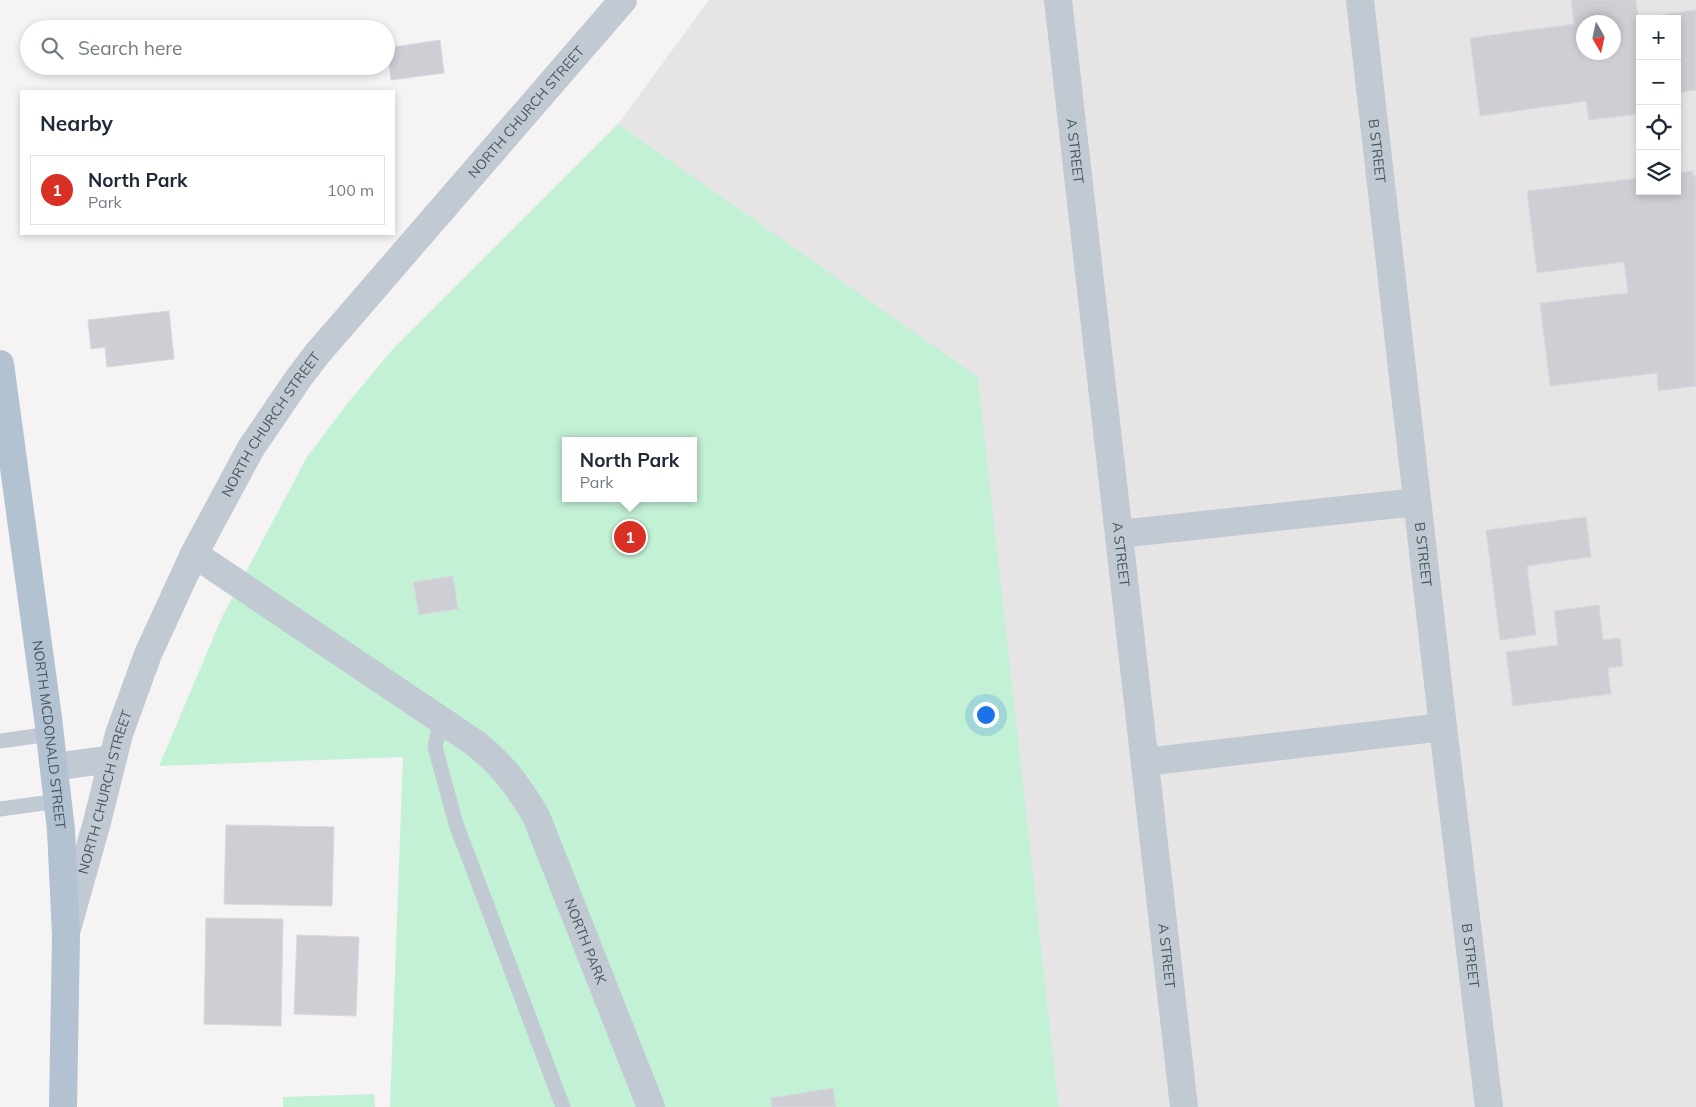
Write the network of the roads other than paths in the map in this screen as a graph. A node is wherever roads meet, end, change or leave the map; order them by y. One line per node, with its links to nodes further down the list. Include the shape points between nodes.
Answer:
1 (623, 0): 8 (street, NORTH CHURCH STREET, via 312,360 251,448)
2 (1058, 0): 7 (street, A STREET)
3 (1360, 0): 6 (street, B STREET)
4 (0, 364): 5 (main road, NORTH MCDONALD STREET)
5 (6, 447): 11 (main road, NORTH MCDONALD STREET)
6 (1417, 502): 7 (street); 10 (street, B STREET)
7 (1119, 534): 14 (street, A STREET)
8 (194, 554): 9 (street, NORTH PARK); 13 (street, NORTH CHURCH STREET, via 148,654)
9 (441, 720): 20 (lane, via 435,746 456,824); 21 (street, NORTH PARK, via 494,758 511,777 536,816)
10 (1443, 727): 14 (street); 23 (street, B STREET)
11 (50, 734): 12 (lane); 15 (main road, NORTH MCDONALD STREET)
12 (0, 740)
13 (112, 759): 15 (street); 18 (street, NORTH CHURCH STREET)
14 (1145, 762): 22 (street, A STREET)
15 (54, 767): 16 (main road, NORTH MCDONALD STREET)
16 (58, 801): 17 (lane); 18 (main road, NORTH MCDONALD STREET)
17 (0, 809)
18 (66, 935): 19 (main road, NORTH MCDONALD STREET)
19 (63, 1107)
20 (563, 1107)
21 (651, 1107)
22 (1184, 1107)
23 (1489, 1107)

